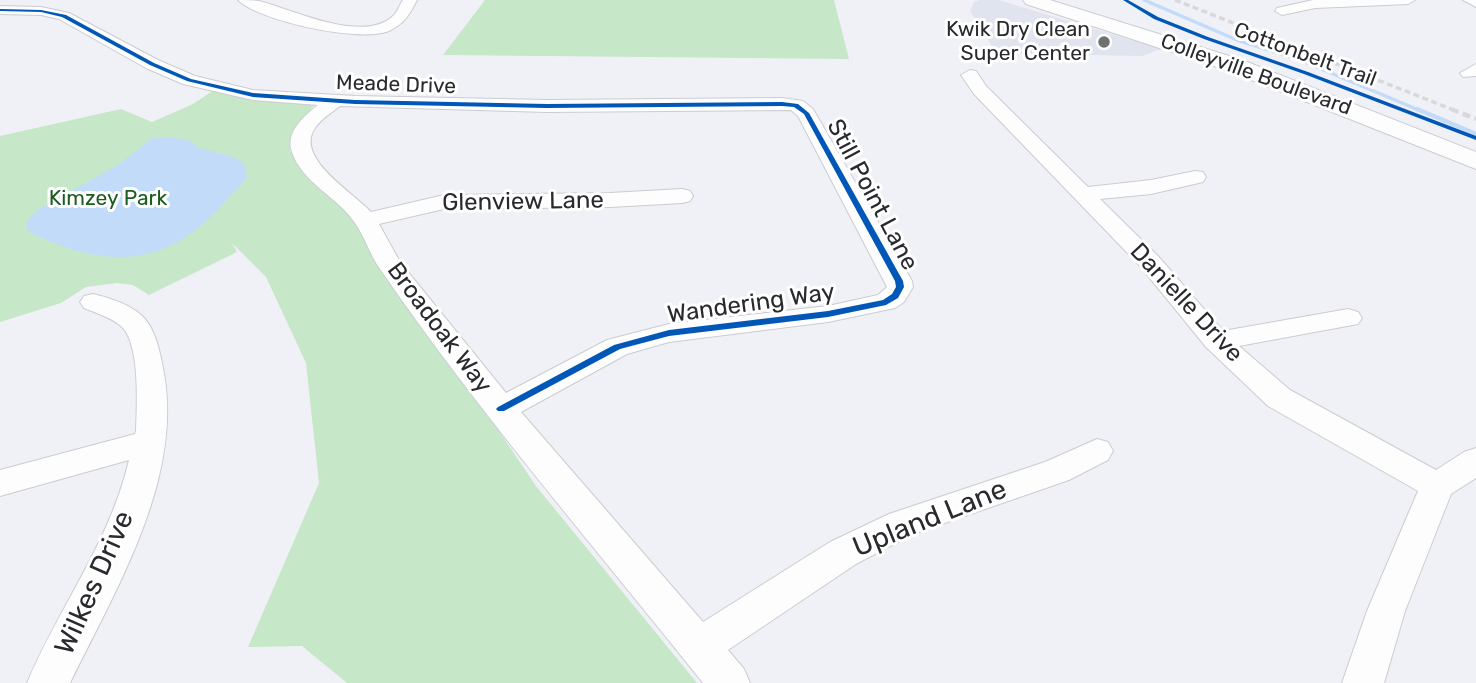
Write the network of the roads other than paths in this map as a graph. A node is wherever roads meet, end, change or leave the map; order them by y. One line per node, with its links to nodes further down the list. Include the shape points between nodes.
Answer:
1 (74, 0): 9 (street)
2 (245, 0): 3 (street, via 302,23 369,30 392,26)
3 (410, 0)
4 (1032, 0): 16 (main road, Colleyville Boulevard, via 1234,65)
5 (1062, 0): 15 (main road, Colleyville Boulevard, via 1255,62)
6 (1408, 0): 10 (street, via 1315,4)
7 (1470, 0): 8 (street)
8 (1476, 4)
9 (41, 11): 11 (street, Meade Drive); 13 (street, Meade Drive, via 64,16 189,80 253,95)
10 (1282, 11)
11 (4, 17)
12 (970, 75): 18 (street, Danielle Drive)
13 (335, 101): 14 (street, Meade Drive, via 547,106 782,104 796,105); 20 (street, Broadoak Way, via 304,129 302,153)
14 (806, 113): 21 (street, Still Point Lane, via 899,281)
15 (1476, 147)
16 (1476, 161)
17 (1195, 177): 18 (street)
18 (1082, 194): 24 (street, Danielle Drive, via 1149,261)
19 (682, 195): 20 (street, Glenview Lane, via 444,202)
20 (365, 220): 25 (street, Broadoak Way, via 388,264)
21 (895, 296): 25 (street, Wandering Way, via 828,314 721,325 617,347)
22 (93, 302): 26 (street, Wilkes Drive, via 126,316 137,327 153,370)
23 (1348, 318): 24 (street)
24 (1216, 341): 30 (street, Danielle Drive, via 1279,398)
25 (501, 408): 31 (street, Broadoak Way)
26 (151, 442): 29 (street); 32 (street, Wilkes Drive, via 114,553)
27 (1097, 451): 31 (street, Upland Lane, via 1057,471 901,524 843,553)
28 (1476, 461): 30 (street)
29 (0, 484)
30 (1437, 486): 34 (street, via 1386,611)
31 (699, 647): 33 (street, Broadoak Way)
32 (48, 683)
33 (729, 683)
34 (1363, 683)

